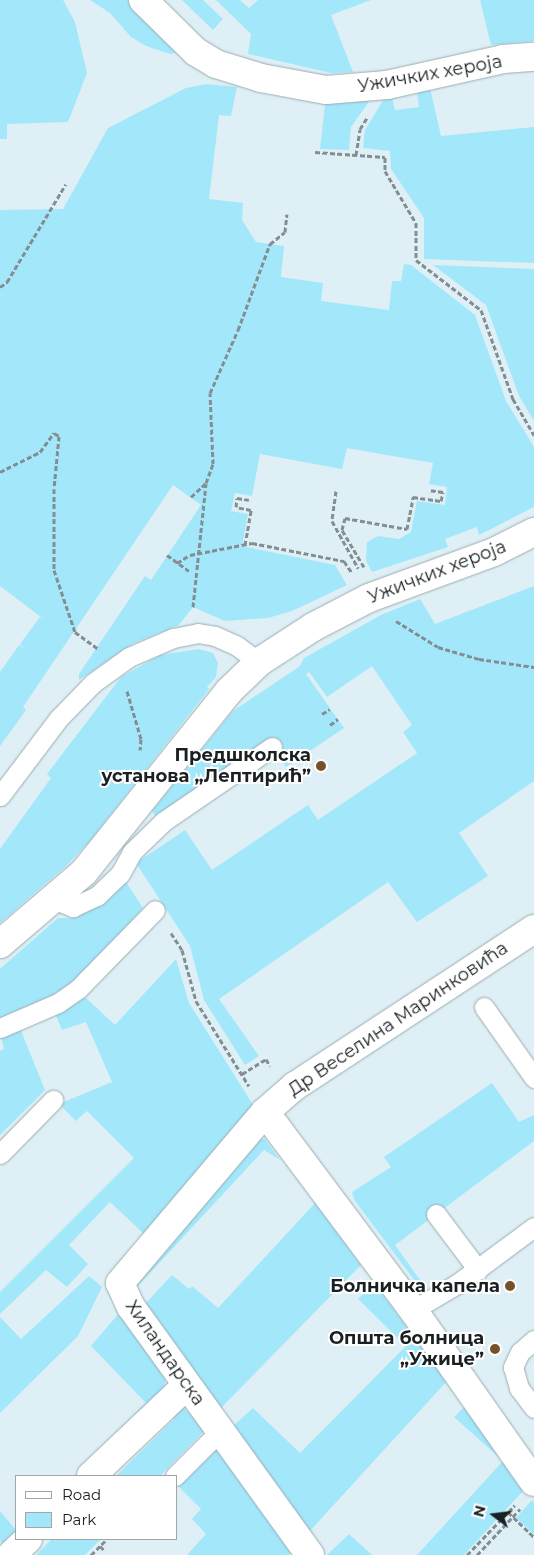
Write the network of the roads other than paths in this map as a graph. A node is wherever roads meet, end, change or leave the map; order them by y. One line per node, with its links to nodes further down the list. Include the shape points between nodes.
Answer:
1 (143, 0): 2 (street, Ужичких хероја, via 196,52 216,64 260,78 326,90 387,85 503,59)
2 (534, 57)
3 (534, 532): 4 (street, Ужичких хероја, via 494,552 362,588 313,627)
4 (260, 662): 6 (lane, via 215,636 185,635 129,657 93,683 59,718); 7 (street, Ужичких хероја, via 229,691 84,872)
5 (272, 747): 7 (lane, via 164,822 132,852 120,874 97,896 73,907)
6 (0, 796)
7 (53, 899): 10 (street, Ужичких хероја)
8 (155, 910): 12 (lane, via 78,988 58,1003)
9 (534, 929): 15 (street, Др Веселина Маринковића, via 295,1086)
10 (0, 944)
11 (484, 1007): 13 (lane)
12 (0, 1028)
13 (534, 1078)
14 (53, 1100): 16 (lane)
15 (265, 1112): 20 (street); 22 (street, Хиландарска, via 120,1283 131,1307)
16 (0, 1154)
17 (436, 1214): 19 (lane)
18 (534, 1227): 19 (lane)
19 (478, 1270): 20 (lane)
20 (413, 1310): 27 (street)
21 (534, 1340): 23 (lane, via 520,1352 513,1367 519,1388)
22 (187, 1385): 24 (street, Хиландарска); 25 (street)
23 (534, 1408)
24 (220, 1431): 26 (lane); 30 (street, Хиландарска)
25 (92, 1475)
26 (176, 1475)
27 (534, 1482)
28 (27, 1540): 29 (street)
29 (11, 1555)
30 (310, 1555)

